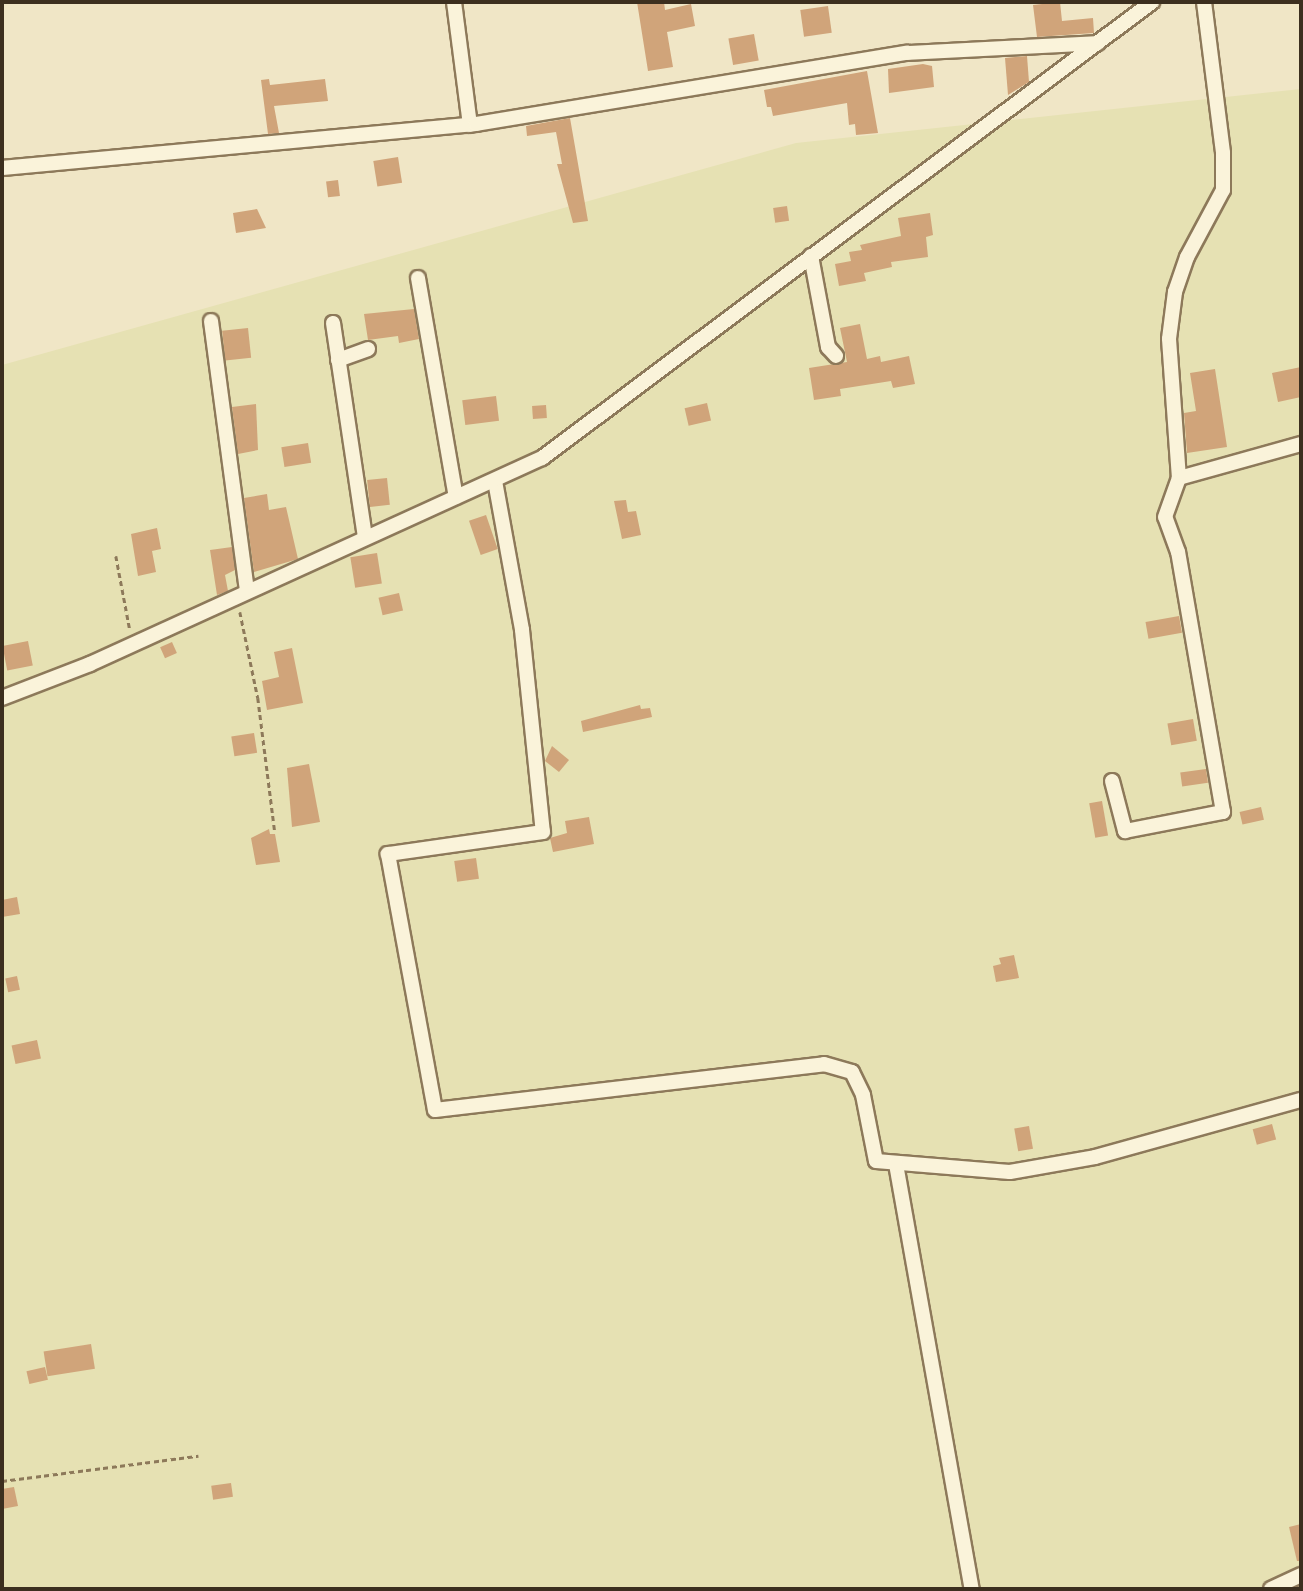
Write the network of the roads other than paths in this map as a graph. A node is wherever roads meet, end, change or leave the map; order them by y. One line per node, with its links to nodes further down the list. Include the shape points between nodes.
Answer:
1 (454, 2): 5 (street)
2 (1152, 2): 4 (street)
3 (1204, 2): 15 (street, via 1223,153 1223,190 1187,257 1175,292 1169,339)
4 (1099, 43): 5 (street, via 906,52); 7 (street)
5 (470, 125): 6 (street)
6 (2, 168)
7 (811, 256): 12 (street, via 828,347); 16 (street, via 542,458)
8 (418, 278): 17 (street)
9 (211, 321): 19 (street)
10 (333, 323): 13 (street)
11 (368, 349): 13 (street)
12 (836, 356)
13 (338, 360): 18 (street)
14 (1301, 444): 15 (street)
15 (1179, 478): 21 (street, via 1165,517 1178,552 1223,812 1125,831)
16 (495, 481): 17 (street); 23 (street, via 522,630 543,832 388,853 435,1110 824,1065 852,1072 863,1095 876,1161)
17 (456, 497): 18 (street)
18 (365, 538): 19 (street)
19 (242, 593): 20 (street)
20 (2, 698)
21 (1112, 781)
22 (1301, 1100): 23 (street, via 1095,1157 1010,1172)
23 (896, 1164): 25 (street)
24 (1301, 1575): 26 (street)
25 (971, 1589)
26 (1271, 1589)

